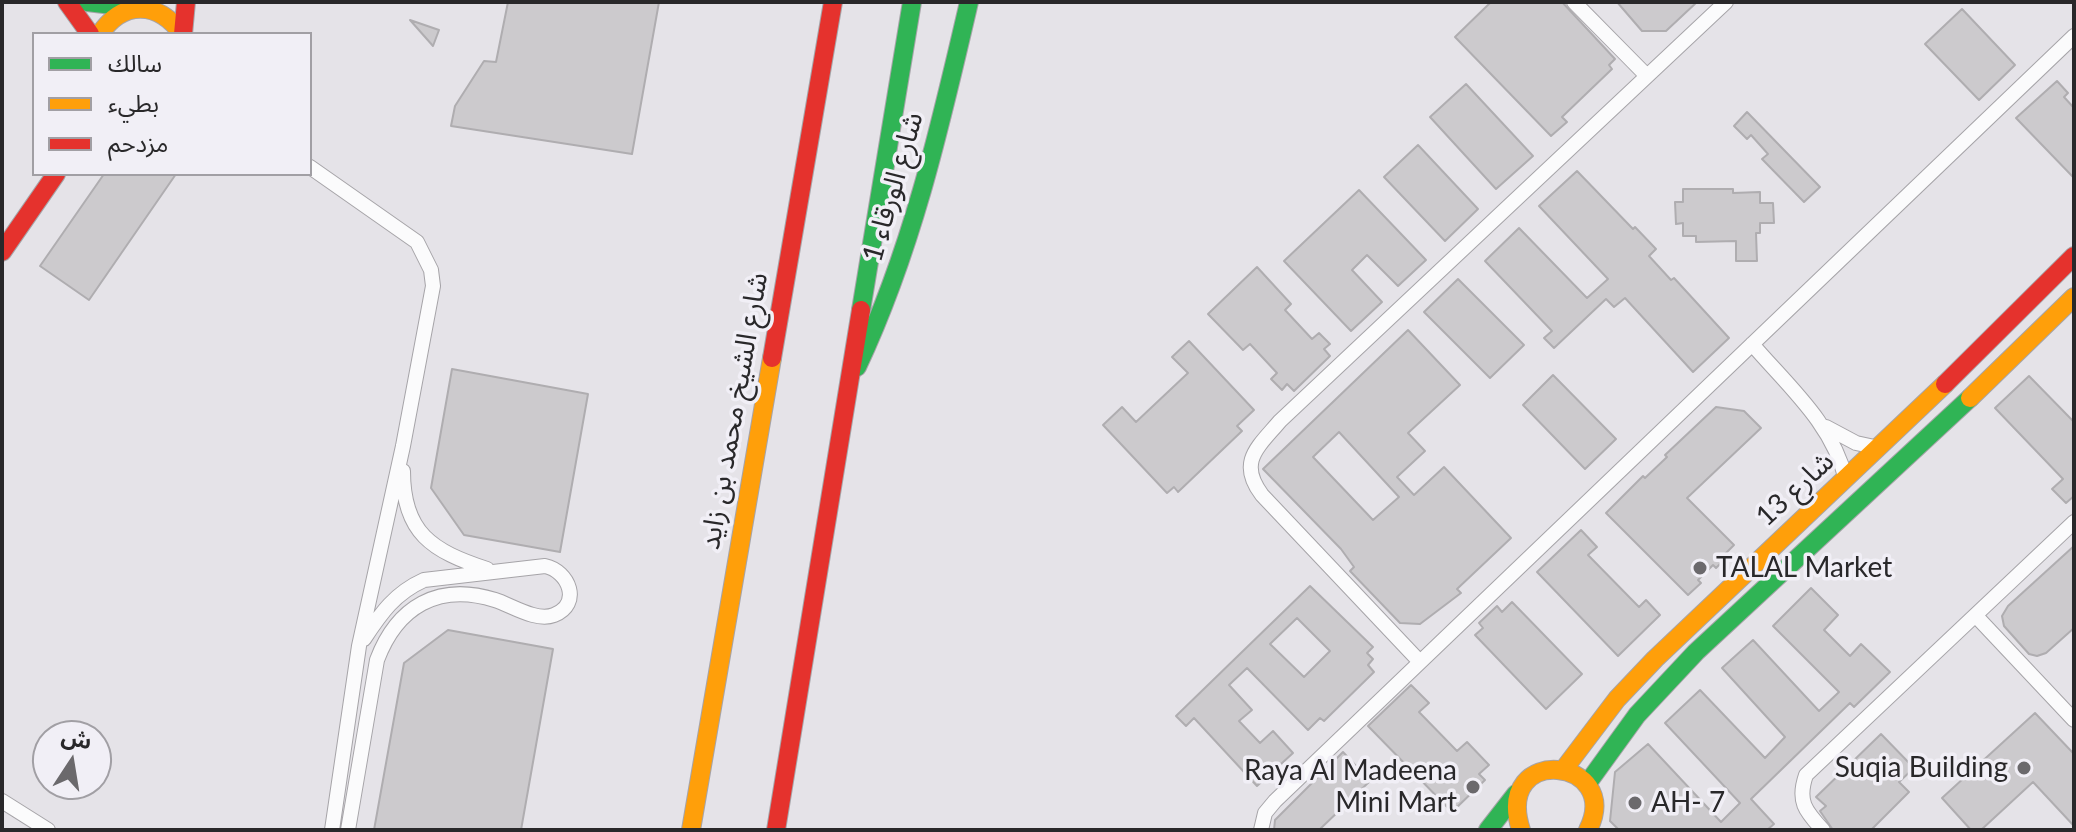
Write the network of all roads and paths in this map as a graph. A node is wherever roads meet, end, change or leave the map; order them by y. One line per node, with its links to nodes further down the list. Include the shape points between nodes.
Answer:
1 (67, 2): 10 (main road)
2 (87, 2): 9 (main road)
3 (186, 2): 13 (main road)
4 (833, 2): 33 (main road, شارع الشيخ محمد بن زايد)
5 (912, 2): 22 (main road)
6 (969, 2): 22 (main road, شارع الورقاء 1, via 915,225 887,304)
7 (1574, 2): 15 (street)
8 (1726, 2): 15 (street)
9 (139, 4): 11 (main road, via 109,18); 12 (main road, via 167,14)
10 (89, 32)
11 (101, 32)
12 (181, 32)
13 (183, 32)
14 (2074, 36): 21 (street)
15 (1647, 76): 31 (street, via 1254,450 1252,482 1262,495)
16 (312, 168): 24 (street, via 417,242 431,270 431,302)
17 (55, 176): 18 (main road)
18 (2, 252)
19 (2074, 256): 25 (main road, شارع 13)
20 (2074, 297): 36 (main road, شارع 13, via 1665,684 1624,729)
21 (1752, 344): 23 (street); 31 (street)
22 (851, 380): 46 (main road)
23 (1823, 425): 25 (street, via 1844,438); 26 (street)
24 (403, 446): 28 (street, via 405,500 424,538 441,552); 30 (street)
25 (1879, 448): 26 (main road, شارع 13)
26 (1846, 480): 34 (main road, شارع 13, via 1635,679)
27 (2074, 522): 29 (street)
28 (494, 571): 30 (street, via 424,580 407,588); 43 (street, via 556,569 565,576 569,598 555,615 543,616 469,594 444,595 401,618 385,637 377,660)
29 (1976, 616): 32 (street); 50 (street, via 1806,775 1801,790 1804,806)
30 (359, 646): 35 (street)
31 (1420, 662): 47 (street, via 1275,801)
32 (2074, 720)
33 (704, 746): 44 (main road); 45 (main road, شارع الشيخ محمد بن زايد)
34 (1564, 769): 36 (main road); 37 (main road, via 1537,772)
35 (339, 783): 41 (street); 42 (street)
36 (1587, 784): 39 (main road, via 1594,800)
37 (1517, 792): 48 (main road); 49 (main road, via 1515,816)
38 (2, 801): 40 (street)
39 (1593, 826)
40 (48, 830)
41 (324, 830)
42 (332, 830)
43 (348, 830)
44 (675, 830)
45 (691, 830)
46 (776, 830)
47 (1261, 830)
48 (1488, 830)
49 (1521, 830)
50 (1823, 830)

